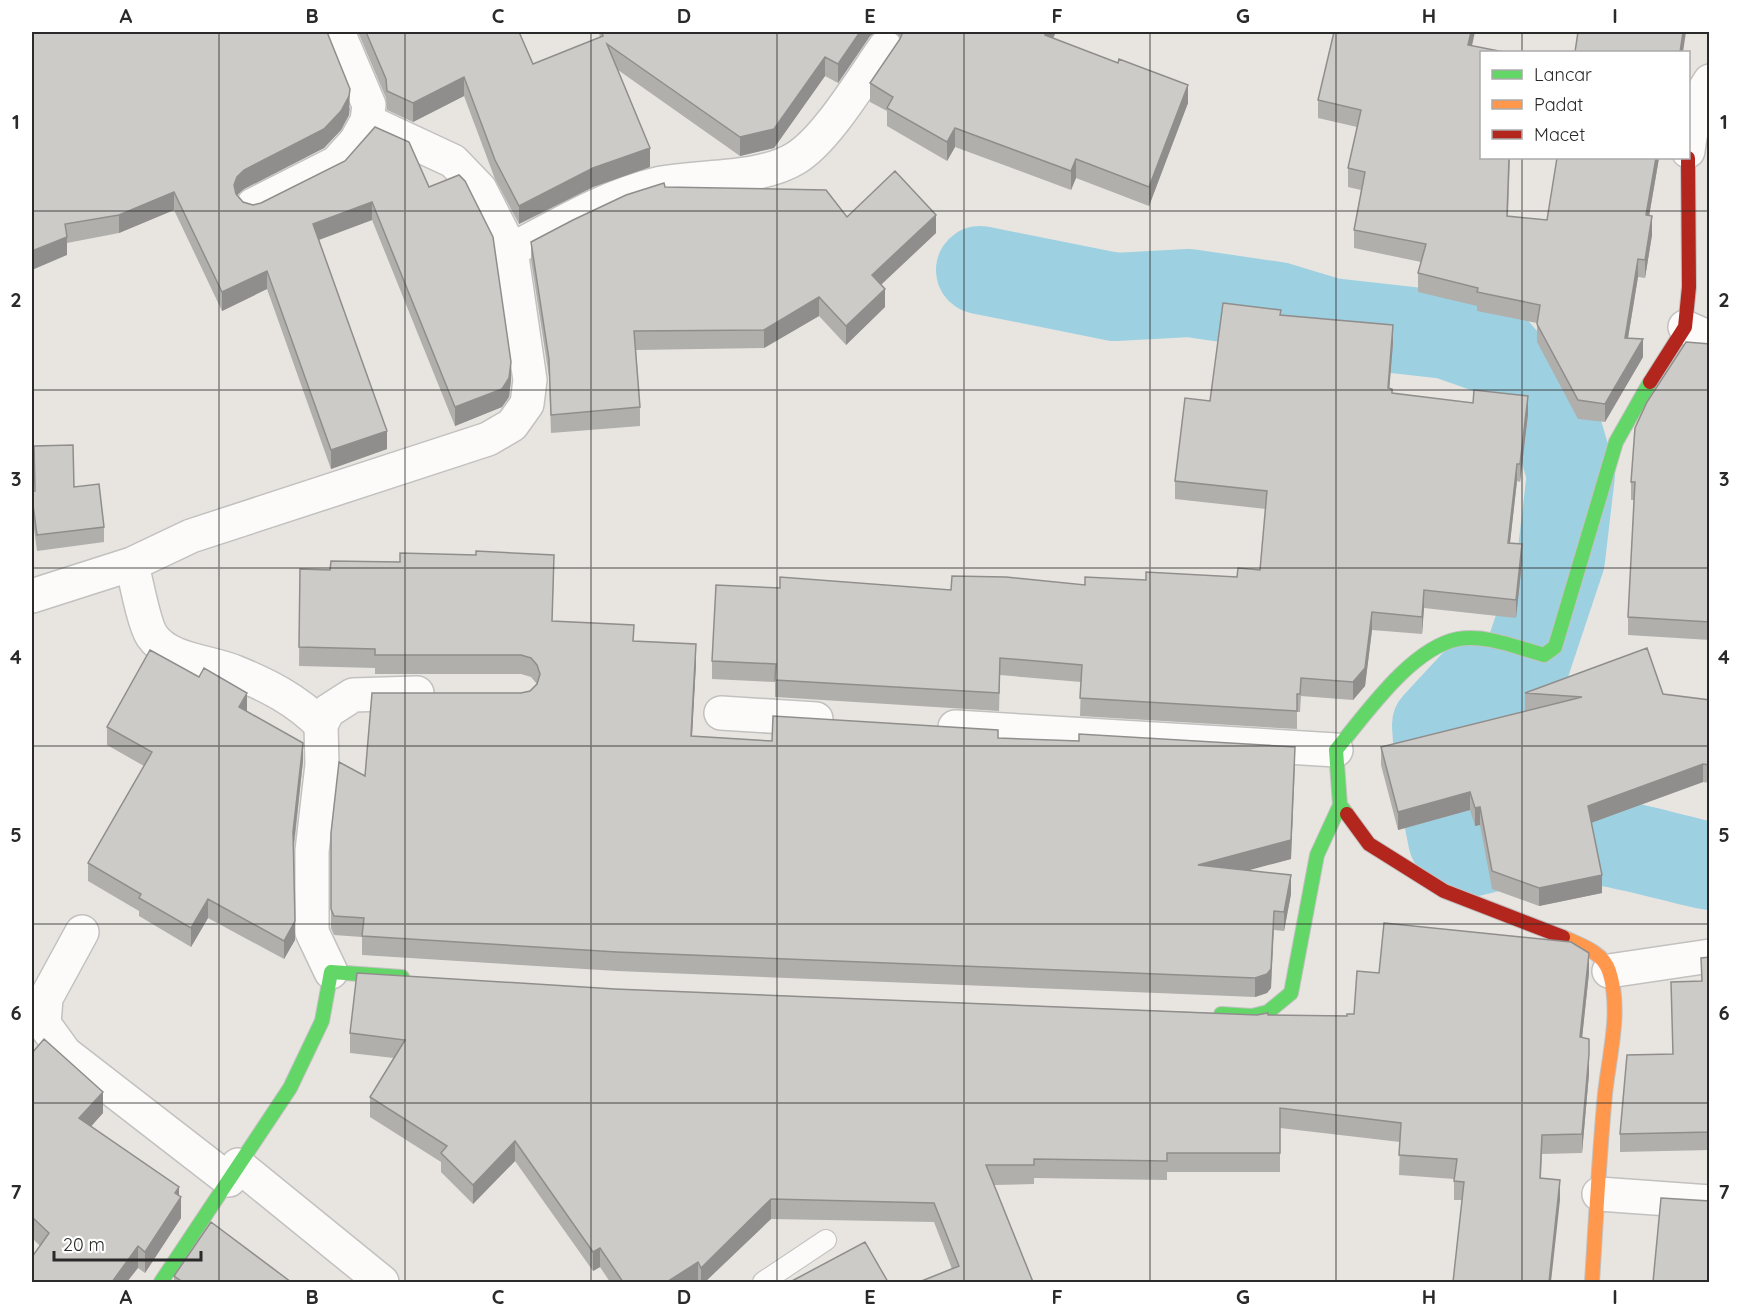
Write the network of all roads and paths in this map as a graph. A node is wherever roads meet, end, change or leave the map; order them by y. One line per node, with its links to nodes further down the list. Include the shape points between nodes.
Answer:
1 (338, 32): 4 (street, via 369,105)
2 (885, 47): 8 (street, via 813,143 796,158 767,169 656,184 600,205)
3 (1710, 81): 5 (street, via 1703,91)
4 (367, 121): 7 (street, via 356,141 336,163); 8 (street, via 453,162 480,189)
5 (1690, 145)
6 (1688, 159): 9 (street, via 1689,287)
7 (253, 205)
8 (511, 250): 10 (street, via 530,380 527,404 512,425 488,439 191,536)
9 (1697, 332): 17 (street, via 1631,411 1616,442 1555,647 1544,655 1496,642 1457,639 1432,649 1395,681)
10 (132, 564): 11 (street); 15 (street, via 151,635 171,654 235,672 274,690 303,706)
11 (32, 596)
12 (450, 693): 15 (street, via 353,695 328,711)
13 (721, 713): 14 (street)
14 (851, 721)
15 (321, 725): 22 (street, via 322,765 312,851 312,932)
16 (922, 725): 17 (street)
17 (1336, 750): 18 (street)
18 (1340, 805): 21 (street, via 1369,844 1398,865 1444,891 1570,940 1603,960); 24 (street, via 1317,855 1291,993 1278,1009 1258,1016)
19 (82, 932): 25 (street, via 46,999 44,1024 66,1053)
20 (1710, 956): 21 (street)
21 (1609, 971): 26 (street, via 1614,995 1613,1033)
22 (332, 972): 23 (street); 25 (street, via 322,1021 290,1088)
23 (414, 978)
24 (1211, 1014)
25 (233, 1173): 29 (street); 30 (street)
26 (1599, 1194): 27 (street); 32 (street)
27 (1710, 1202)
28 (826, 1240): 31 (lane)
29 (161, 1282)
30 (382, 1282)
31 (763, 1282)
32 (1592, 1282)

